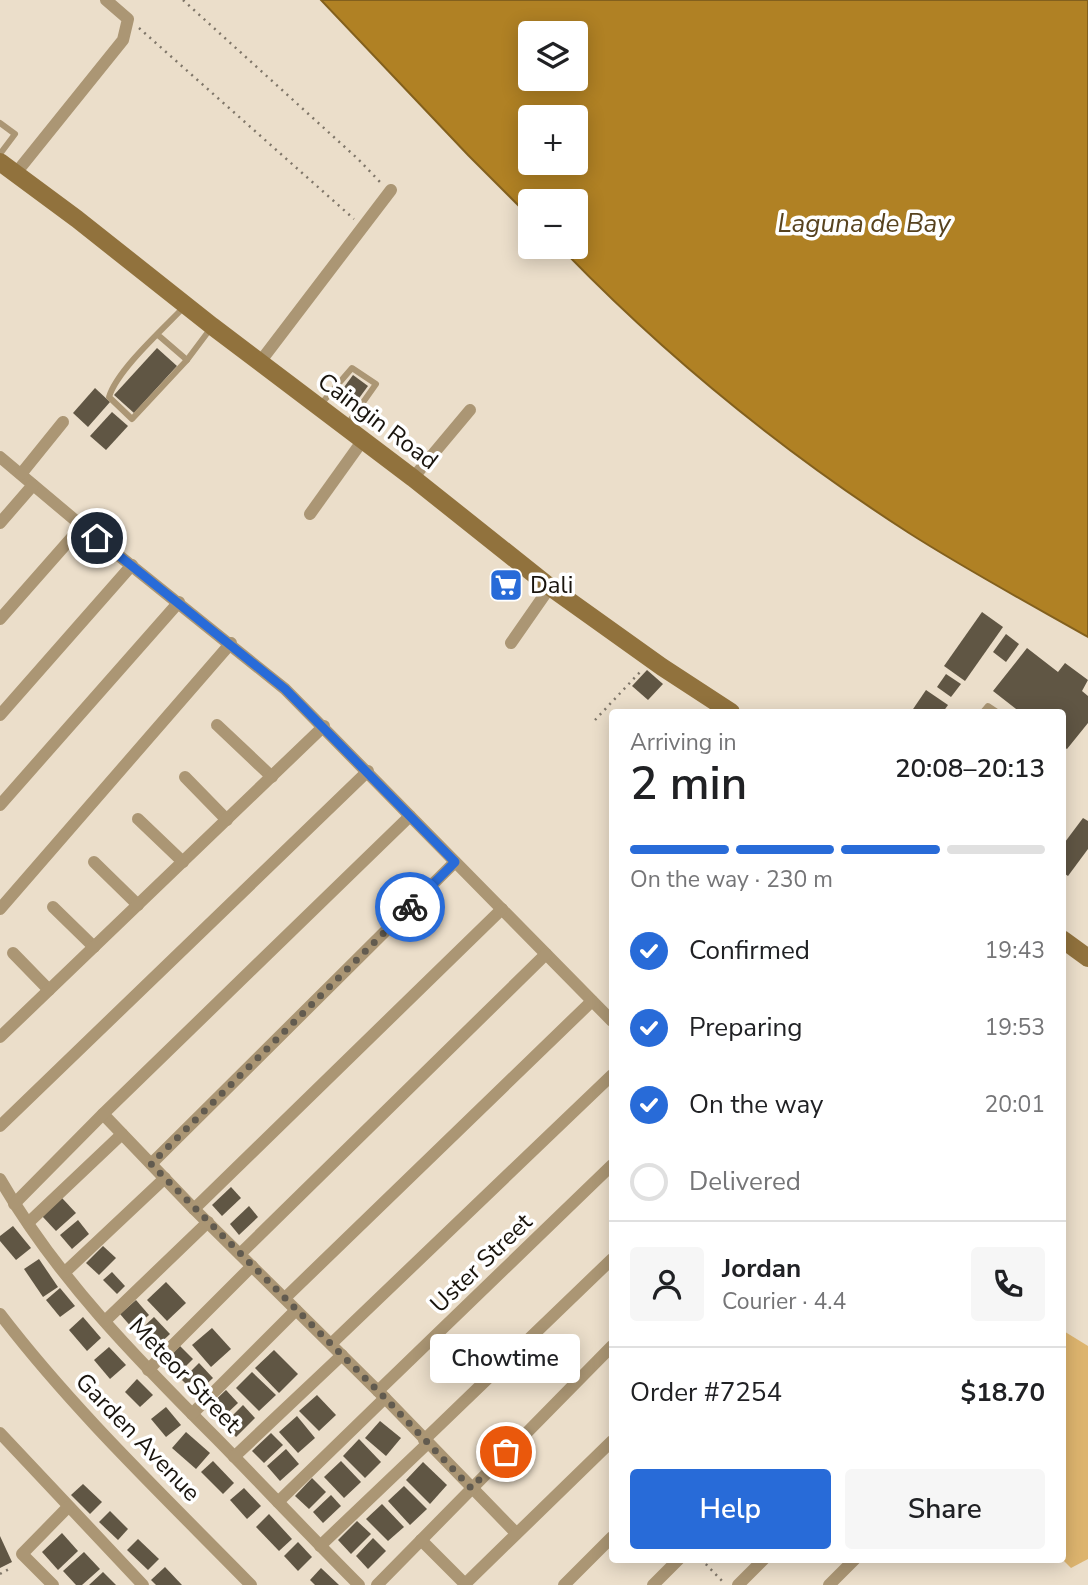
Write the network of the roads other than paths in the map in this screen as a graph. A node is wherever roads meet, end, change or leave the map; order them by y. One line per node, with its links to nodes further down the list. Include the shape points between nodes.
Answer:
1 (106, 0): 5 (street, via 128,19 123,40)
2 (0, 123): 3 (lane, via 15,134)
3 (0, 154)
4 (0, 162): 5 (street, Caingin Road)
5 (16, 173): 7 (street, Caingin Road)
6 (391, 190): 11 (street)
7 (186, 306): 8 (street, Caingin Road); 9 (lane)
8 (212, 326): 10 (lane); 11 (street, Caingin Road)
9 (158, 335): 10 (lane); 10 (lane, via 112,384 109,397 132,419)
10 (187, 360)
11 (260, 362): 12 (street, Caingin Road)
12 (319, 407): 15 (street, Caingin Road); 15 (lane, via 352,368 376,384)
13 (470, 410): 19 (street)
14 (63, 422): 18 (street)
15 (346, 427): 16 (street, Caingin Road)
16 (363, 440): 19 (street, Caingin Road); 21 (street)
17 (0, 457): 18 (street)
18 (21, 474): 20 (street)
19 (413, 478): 25 (street, Caingin Road)
20 (33, 485): 22 (street); 23 (street)
21 (310, 514)
22 (0, 523)
23 (82, 526): 24 (street); 27 (street)
24 (132, 565): 26 (street); 31 (street)
25 (550, 587): 29 (street); 30 (street, Caingin Road)
26 (178, 602): 28 (street); 37 (street)
27 (0, 618)
28 (231, 643): 33 (street); 46 (street)
29 (511, 643)
30 (726, 709)
31 (0, 715)
32 (217, 725): 36 (street)
33 (324, 726): 34 (street); 36 (street)
34 (368, 771): 38 (street); 59 (street)
35 (185, 776): 40 (street)
36 (272, 777): 40 (street)
37 (0, 805)
38 (410, 816): 43 (street); 58 (street)
39 (138, 819): 42 (street)
40 (227, 820): 42 (street)
41 (94, 862): 44 (street)
42 (183, 862): 44 (street)
43 (455, 862): 47 (street); 61 (street)
44 (138, 905): 49 (street)
45 (53, 907): 49 (street)
46 (0, 909)
47 (502, 909): 51 (street); 66 (street)
48 (1066, 942): 52 (street)
49 (94, 947): 53 (street)
50 (13, 953): 53 (street)
51 (546, 954): 54 (street); 69 (street)
52 (1088, 958)
53 (48, 990): 56 (street)
54 (592, 1001): 55 (street); 73 (street)
55 (609, 1018)
56 (1, 1033)
57 (609, 1078): 77 (street)
58 (103, 1114): 60 (street); 65 (street)
59 (0, 1126)
60 (122, 1134): 61 (street); 68 (street)
61 (151, 1164): 63 (street)
62 (609, 1169): 81 (street, Uster Street)
63 (164, 1178): 66 (street); 72 (street)
64 (0, 1179): 65 (street, Meteor Street)
65 (14, 1204): 68 (street, Meteor Street)
66 (194, 1209): 67 (street)
67 (208, 1222): 69 (street); 76 (street)
68 (28, 1223): 72 (street, Meteor Street)
69 (240, 1254): 71 (street)
70 (609, 1262): 84 (street)
71 (252, 1266): 73 (street); 80 (street)
72 (65, 1272): 76 (street, Meteor Street)
73 (285, 1298): 74 (street)
74 (296, 1310): 77 (street); 82 (street)
75 (0, 1314): 99 (street, Garden Avenue, via 71,1399)
76 (105, 1321): 80 (street, Meteor Street)
77 (331, 1344): 79 (street)
78 (609, 1349): 87 (street)
79 (342, 1355): 81 (street); 86 (street)
80 (148, 1370): 82 (street, Meteor Street)
81 (381, 1394): 84 (street); 88 (street, Uster Street)
82 (191, 1414): 86 (street, Meteor Street)
83 (0, 1433): 89 (street)
84 (426, 1442): 87 (street); 93 (street)
85 (609, 1444): 90 (street)
86 (234, 1457): 88 (street, Meteor Street)
87 (471, 1488): 90 (street); 91 (street)
88 (278, 1502): 93 (street, Meteor Street)
89 (68, 1507): 97 (street, via 22,1553); 98 (street)
90 (516, 1533): 102 (street)
91 (421, 1540): 101 (street); 102 (street)
92 (609, 1540): 103 (street)
93 (320, 1546): 100 (street, Meteor Street)
94 (675, 1563): 104 (street)
95 (760, 1563): 105 (street)
96 (851, 1563): 106 (street)
97 (53, 1585)
98 (143, 1585)
99 (251, 1585)
100 (359, 1585)
101 (377, 1585)
102 (464, 1585)
103 (564, 1585)
104 (653, 1585)
105 (738, 1585)
106 (829, 1585)

